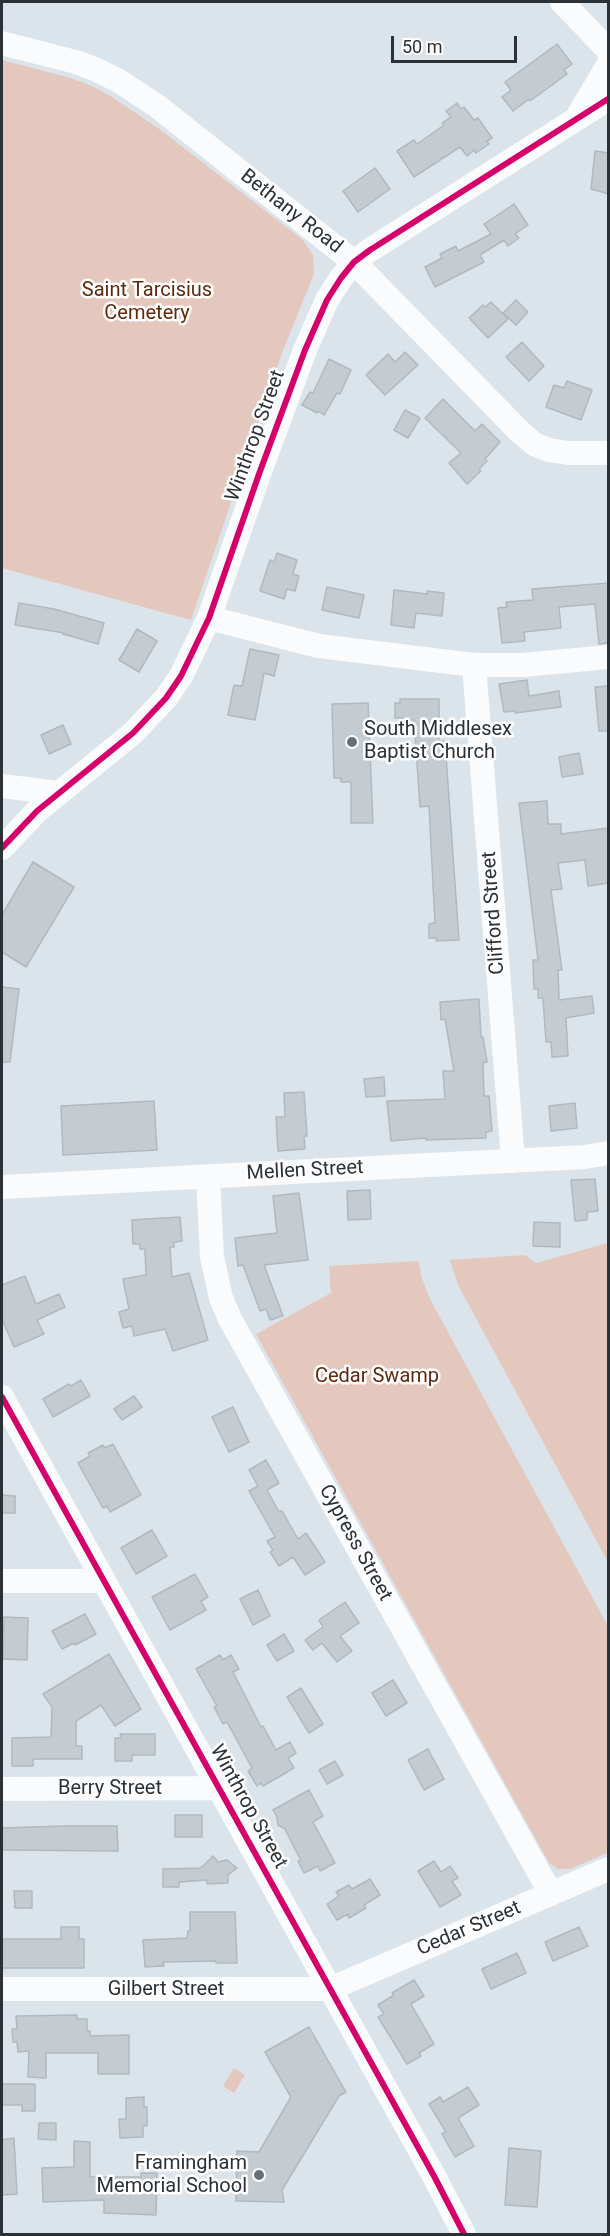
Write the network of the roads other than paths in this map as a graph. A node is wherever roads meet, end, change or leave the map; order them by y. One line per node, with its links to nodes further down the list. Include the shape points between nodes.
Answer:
1 (562, 2): 3 (street)
2 (2, 43): 7 (street, Bethany Road, via 76,62 119,81 157,106)
3 (609, 50)
4 (609, 65): 6 (street)
5 (609, 99): 6 (street, Winthrop Street)
6 (577, 118): 7 (street, Winthrop Street)
7 (354, 262): 8 (street, Bethany Road, via 534,444 568,453); 9 (street, Winthrop Street, via 327,300 305,350)
8 (609, 453)
9 (209, 618): 11 (street, via 319,646); 13 (street, Winthrop Street, via 192,657 166,698 133,733)
10 (609, 657): 11 (street)
11 (474, 665): 16 (street, Clifford Street)
12 (2, 786): 13 (street)
13 (59, 793): 14 (street, Winthrop Street)
14 (2, 848)
15 (609, 1153): 16 (street, Mellen Street)
16 (513, 1161): 17 (street, Mellen Street)
17 (208, 1177): 18 (street, Mellen Street); 25 (street, Cypress Street, via 212,1257 230,1319)
18 (2, 1187)
19 (2, 1397): 21 (street, Winthrop Street)
20 (2, 1581): 21 (street)
21 (103, 1581): 22 (street, Winthrop Street)
22 (218, 1788): 23 (street, Berry Street); 27 (street, Winthrop Street)
23 (2, 1789)
24 (609, 1869): 25 (street, Cedar Street)
25 (551, 1894): 27 (street, Cedar Street)
26 (2, 1989): 27 (street, Gilbert Street)
27 (330, 1989): 28 (street, Winthrop Street)
28 (464, 2235)

